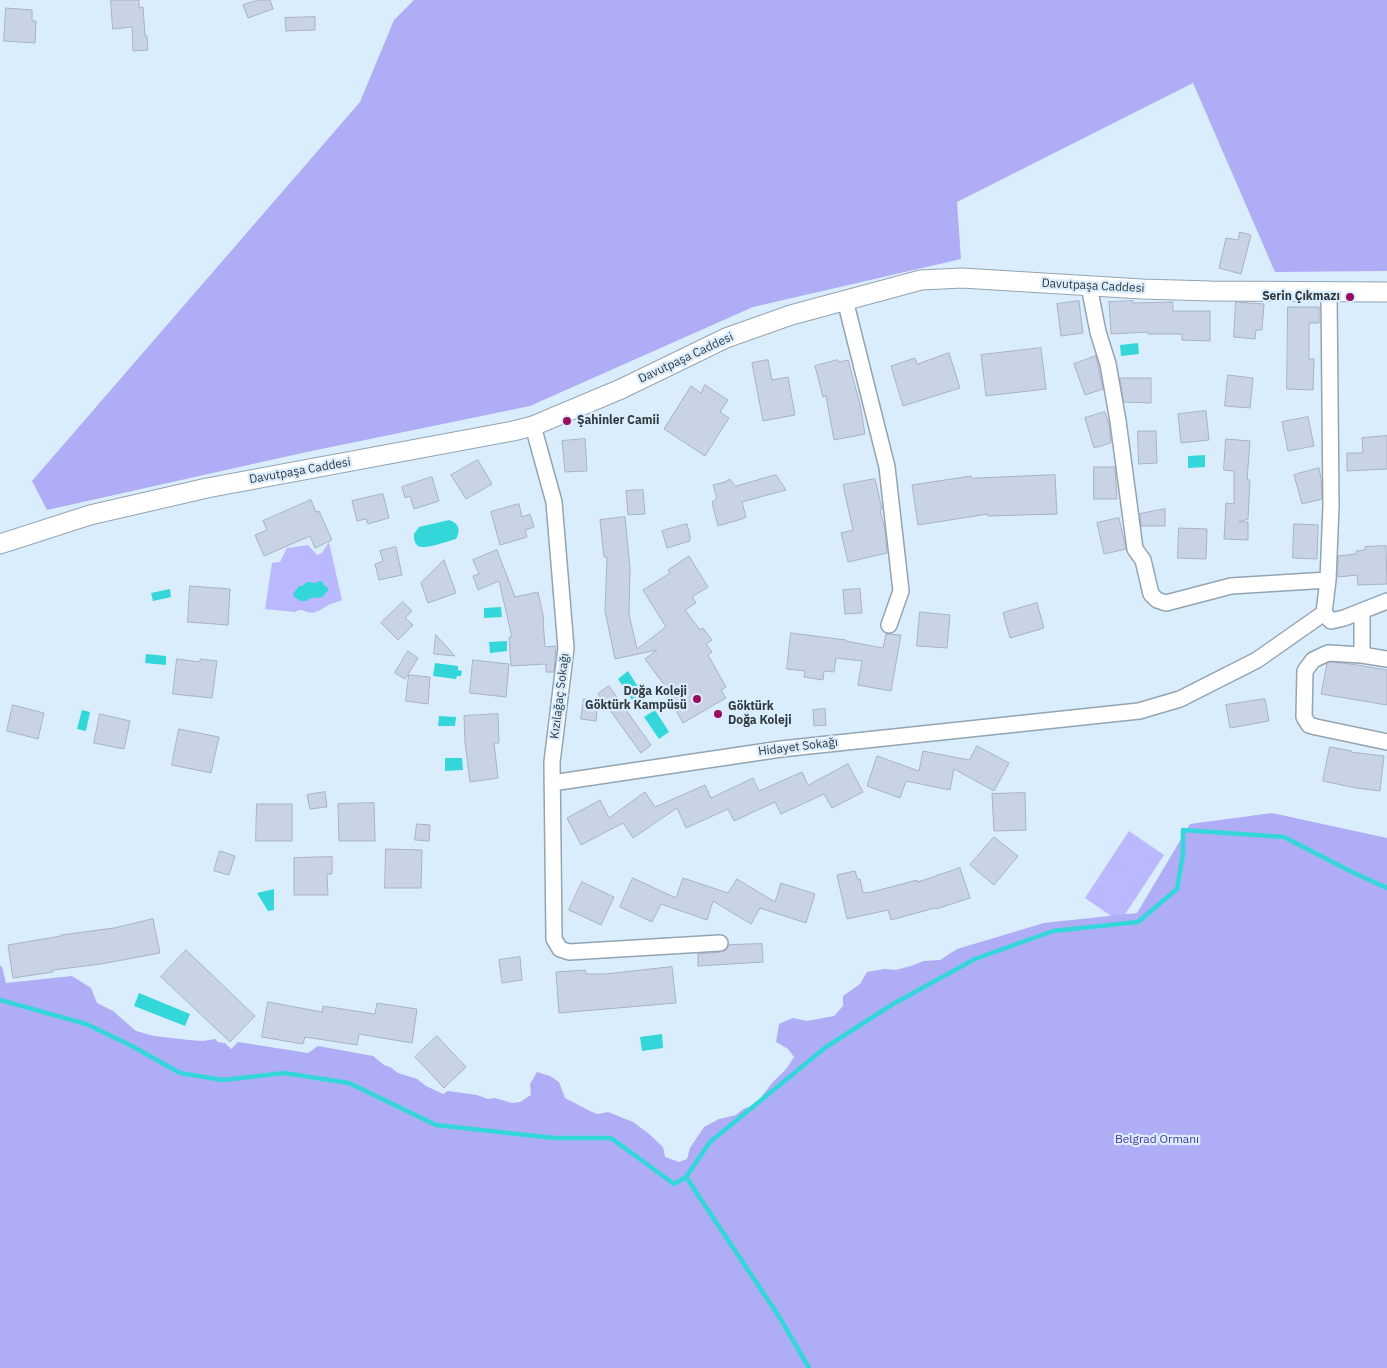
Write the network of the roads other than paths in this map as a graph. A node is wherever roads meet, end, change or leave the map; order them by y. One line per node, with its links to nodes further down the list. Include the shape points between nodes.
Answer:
1 (1089, 286): 2 (street, Davutpaşa Caddesi); 4 (street, Davutpaşa Caddesi, via 944,278 921,280); 7 (street, via 1108,364 1135,549 1143,560 1151,594 1166,603 1231,586)
2 (1329, 292): 3 (street, Davutpaşa Caddesi); 7 (street, via 1331,506)
3 (1387, 292)
4 (845, 300): 5 (street, Davutpaşa Caddesi, via 726,338 621,389); 11 (street, via 887,467 901,591)
5 (533, 426): 6 (street, Davutpaşa Caddesi, via 207,488 90,515); 15 (street, Kızılağaç Sokağı, via 554,502 566,648)
6 (0, 544)
7 (1328, 580): 10 (street)
8 (1387, 601): 9 (street)
9 (1362, 611): 10 (street, via 1331,621); 12 (street)
10 (1324, 613): 15 (street, Hidayet Sokağı, via 1257,660 1180,699 1139,711 781,749)
11 (889, 625)
12 (1362, 655): 13 (street); 14 (street, via 1328,653 1313,660 1305,670 1304,717 1309,725)
13 (1387, 660)
14 (1387, 742)
15 (552, 783): 16 (street, Kızılağaç Sokağı, via 554,939 560,949 569,952)
16 (720, 943)

